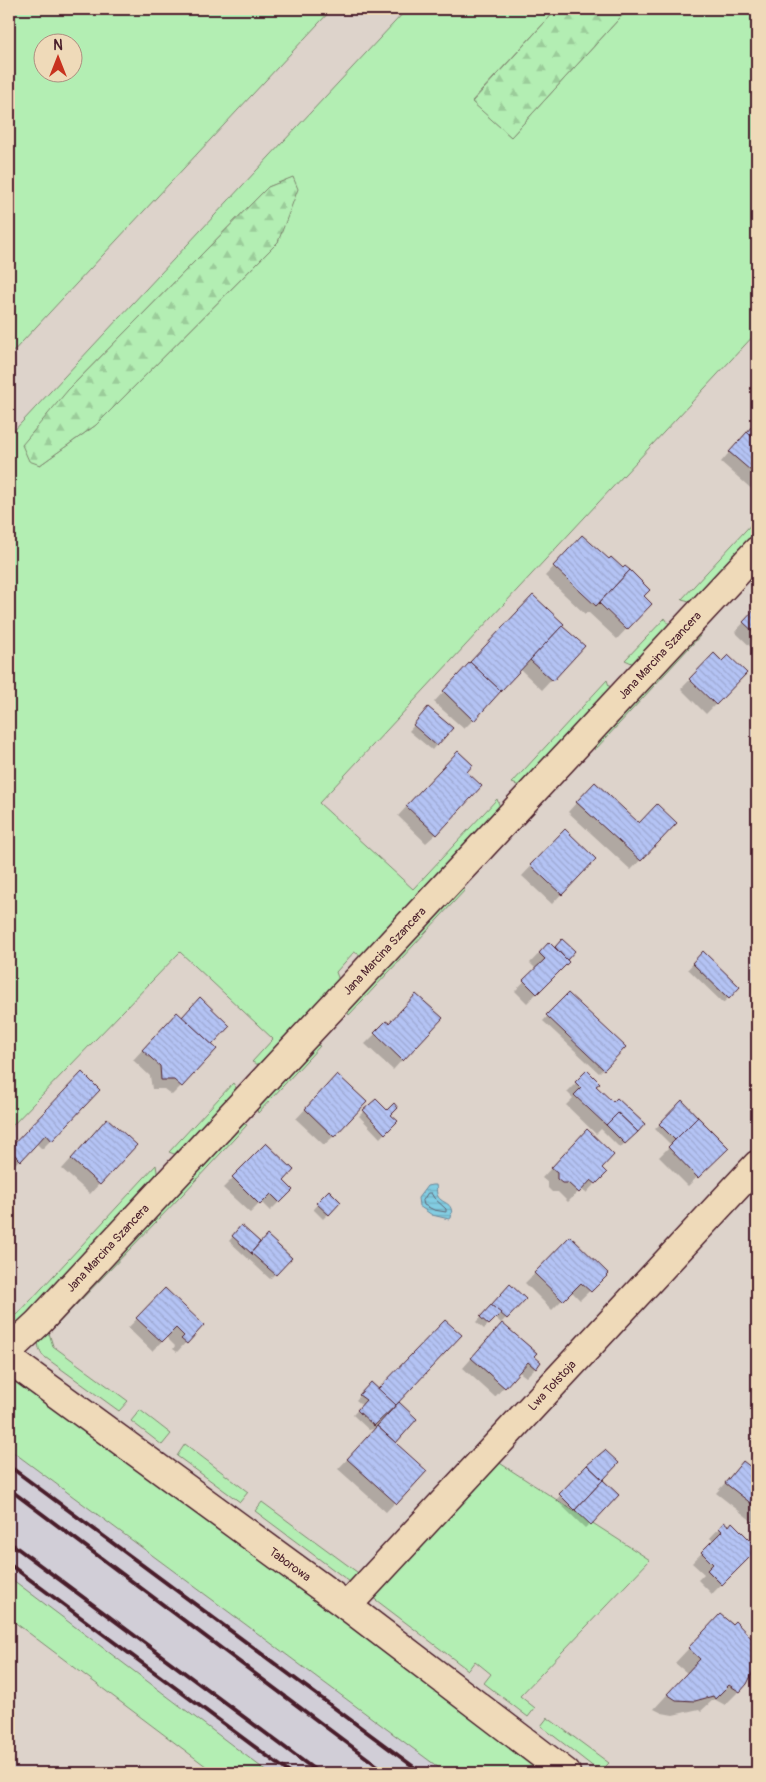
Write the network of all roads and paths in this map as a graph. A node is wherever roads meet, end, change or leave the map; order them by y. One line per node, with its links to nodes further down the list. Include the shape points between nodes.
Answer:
1 (757, 551): 3 (street, Jana Marcina Szancera, via 38,1323)
2 (757, 1165): 5 (street, Lwa Tołstoja)
3 (9, 1350)
4 (9, 1359): 5 (street, Taborowa)
5 (346, 1606): 6 (street, Taborowa)
6 (566, 1773)

